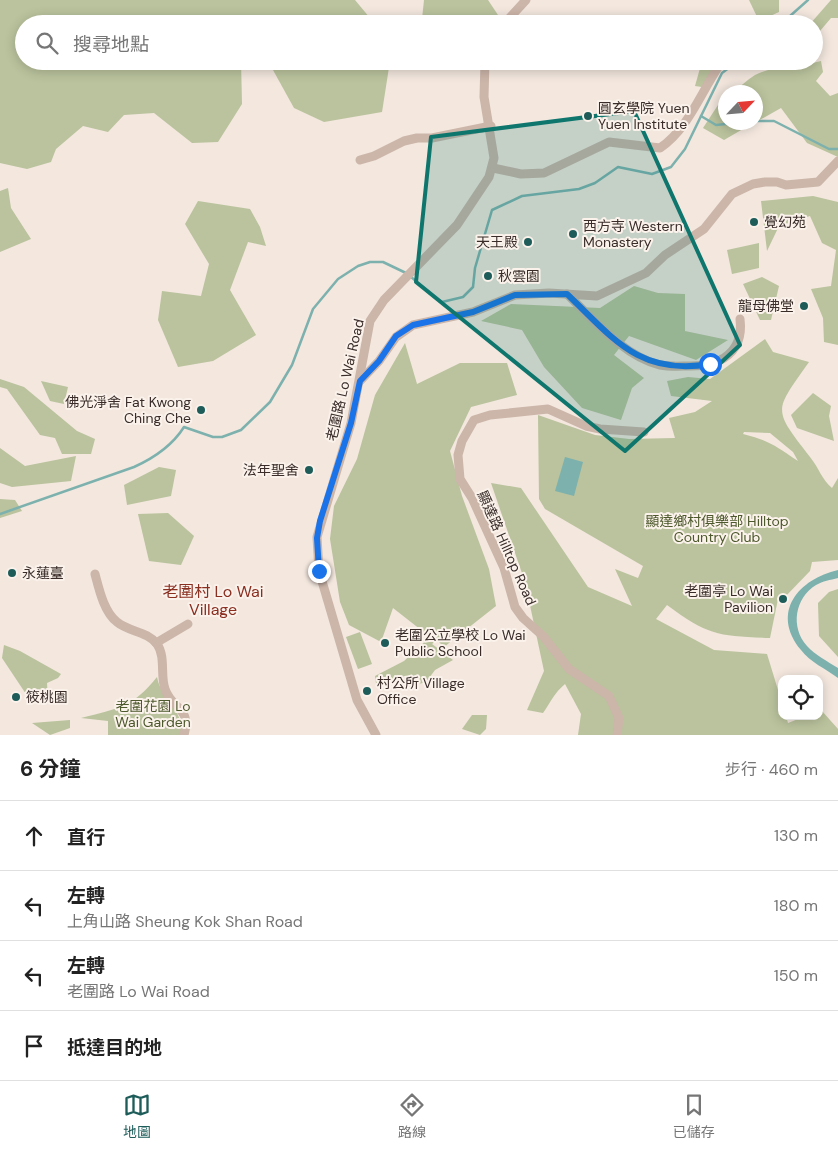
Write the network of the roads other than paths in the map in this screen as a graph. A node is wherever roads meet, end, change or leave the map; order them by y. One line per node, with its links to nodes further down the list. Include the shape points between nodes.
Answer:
1 (526, 0): 2 (street)
2 (512, 15)
3 (485, 70): 5 (street, 老圍路 Lo Wai Road, via 484,97)
4 (717, 70): 8 (street, via 681,128 660,148 609,142 544,173 521,174)
5 (490, 126): 6 (street, via 404,141); 8 (street, 老圍路 Lo Wai Road)
6 (360, 160)
7 (838, 161): 9 (street, via 818,182 753,184 732,194 704,229 665,255 646,273 598,296)
8 (493, 168): 11 (street, 老圍路 Lo Wai Road, via 481,192 457,225 376,310 370,321)
9 (567, 294): 10 (street, via 612,338 660,365 697,366 717,362 740,340); 11 (street, via 515,295 473,312 413,325 396,336)
10 (740, 319)
11 (360, 381): 17 (street, 老圍路 Lo Wai Road, via 351,423 320,521 317,554 356,700)
12 (644, 432): 18 (street, 顯達路 Hilltop Road, via 600,430 548,410 501,414 474,420 464,433 458,455 460,479 504,568 516,607 569,669 609,696 619,718)
13 (94, 574): 15 (street, via 116,622)
14 (188, 624): 15 (street)
15 (156, 643): 16 (street, via 166,690 185,714)
16 (184, 735)
17 (376, 735)
18 (617, 735)

